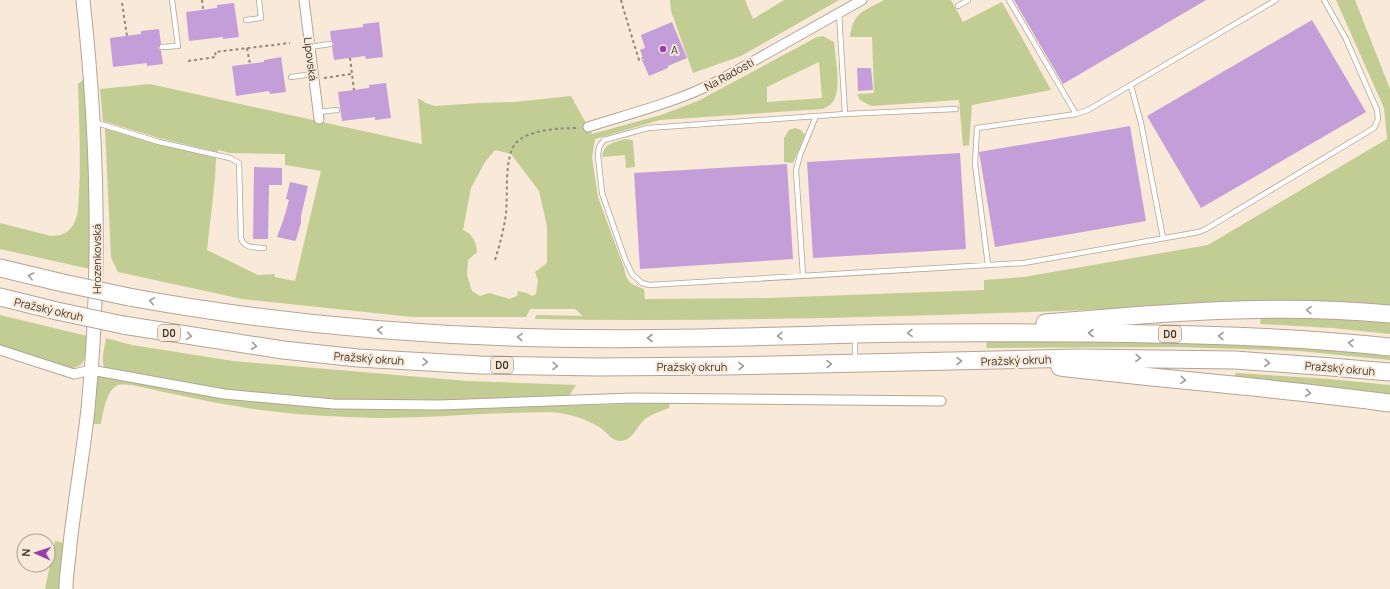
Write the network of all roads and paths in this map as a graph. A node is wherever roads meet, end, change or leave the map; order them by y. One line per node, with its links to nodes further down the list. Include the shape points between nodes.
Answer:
1 (82, 0): 38 (street, Hrozenkovská)
2 (172, 0): 20 (lane, via 178,46)
3 (202, 0): 14 (path)
4 (259, 0): 16 (lane, via 261,18)
5 (304, 0): 21 (street, Lipovská)
6 (622, 0): 24 (path, via 639,60)
7 (862, 0): 15 (street, Na Radosti)
8 (968, 0): 13 (lane)
9 (1008, 0): 35 (lane)
10 (1276, 0): 30 (lane)
11 (1324, 0): 40 (lane, via 1346,38 1377,110 1378,119 1374,128 1206,229)
12 (122, 3): 17 (path)
13 (958, 6)
14 (203, 9)
15 (839, 13): 34 (lane); 39 (street, Na Radosti, via 698,92)
16 (246, 20)
17 (127, 36)
18 (290, 43): 22 (path)
19 (330, 44): 21 (lane)
20 (162, 47)
21 (310, 47): 28 (street, Lipovská)
22 (248, 48): 25 (path, via 215,52 216,57); 26 (path)
23 (350, 58): 27 (path)
24 (643, 58)
25 (188, 61)
26 (250, 64)
27 (352, 74): 28 (path); 31 (path)
28 (317, 76): 29 (lane); 36 (street, Lipovská)
29 (291, 77)
30 (1131, 86): 35 (lane); 40 (lane, via 1141,123)
31 (354, 90)
32 (956, 109): 34 (lane)
33 (337, 110): 36 (lane)
34 (845, 114): 37 (lane)
35 (1076, 114): 43 (lane, via 977,128 975,164)
36 (318, 115)
37 (816, 116): 45 (lane, via 796,170); 45 (lane, via 648,128 604,140 599,147 598,155 602,192 625,259 632,274 642,284)
38 (93, 121): 41 (lane, via 159,142 230,158 239,163 242,242 248,247); 54 (street, Hrozenkovská, via 96,302)
39 (588, 127): 42 (path, via 536,133 524,137 515,144 508,167 503,232)
40 (1162, 238): 43 (lane, via 1024,263)
41 (264, 248)
42 (495, 260)
43 (988, 265): 45 (lane)
44 (0, 268): 49 (highway, D0, one-way to 44, bridge, via 598,339 359,329 289,322 129,297)
45 (803, 276)
46 (0, 297): 53 (highway, Pražský okruh / D0, one-way to 53, bridge, via 123,325 283,350 358,358 597,367)
47 (1390, 314): 48 (highway, one-way to 48, via 1304,310 1225,311 1114,317)
48 (949, 332): 49 (highway, D0, one-way to 49); 50 (highway, D0, one-way to 48, via 1207,335)
49 (856, 334): 53 (lane)
50 (1390, 347)
51 (0, 350): 54 (street, via 74,374)
52 (1001, 360): 53 (highway, Pražský okruh / D0, one-way to 52); 55 (highway, Pražský okruh / D0, one-way to 55, via 1235,360); 57 (highway, one-way to 57)
53 (855, 363)
54 (91, 370): 56 (street, via 224,394 334,404 432,405 633,398); 58 (street, Hrozenkovská)
55 (1390, 372)
56 (941, 401)
57 (1390, 403)
58 (66, 589)

